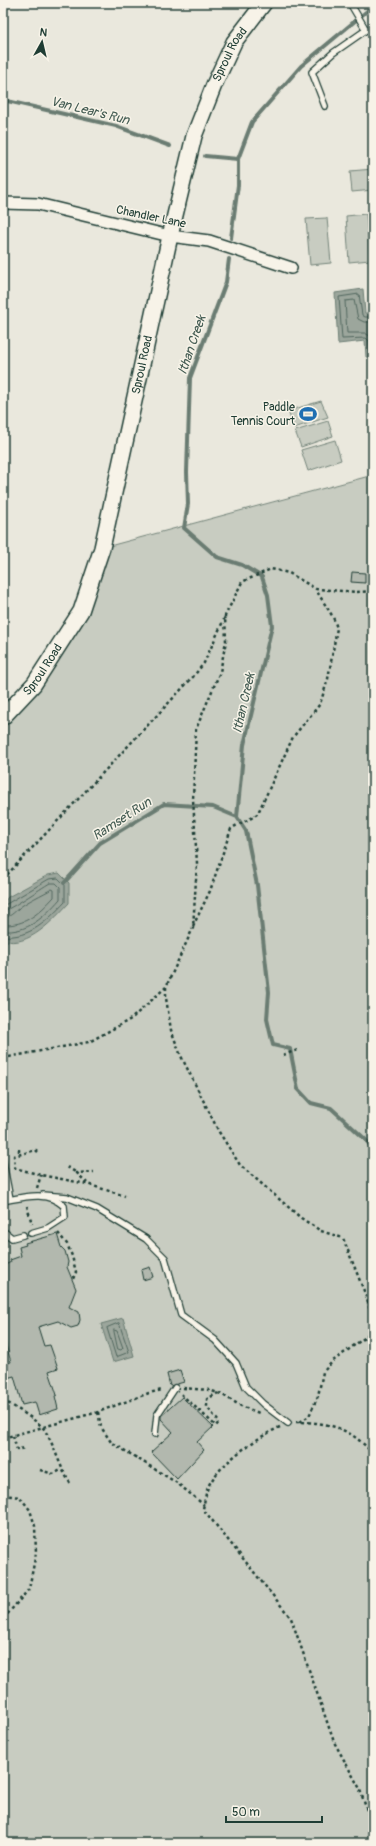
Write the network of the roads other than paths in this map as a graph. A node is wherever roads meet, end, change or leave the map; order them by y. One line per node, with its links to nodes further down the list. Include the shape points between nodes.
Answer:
1 (264, 3): 5 (main road, Sproul Road, via 234,42 214,85 194,136)
2 (350, 3): 3 (lane, via 366,30 333,53 312,72)
3 (325, 106)
4 (3, 203): 5 (street, Chandler Lane, via 38,204)
5 (170, 236): 6 (street, Chandler Lane, via 209,241); 7 (main road, Sproul Road, via 102,548 81,611 34,684)
6 (291, 268)
7 (3, 717)
8 (3, 1162): 11 (lane)
9 (43, 1195): 11 (lane); 13 (lane, via 56,1199 64,1206 65,1217 48,1228); 16 (lane, via 67,1197 97,1209 146,1239 165,1258 181,1315 215,1340 236,1363 246,1387)
10 (3, 1200): 11 (lane)
11 (10, 1200)
12 (3, 1231): 14 (lane, via 12,1238)
13 (32, 1233)
14 (23, 1235)
15 (175, 1388): 17 (lane, via 157,1414)
16 (288, 1424)
17 (155, 1434)

